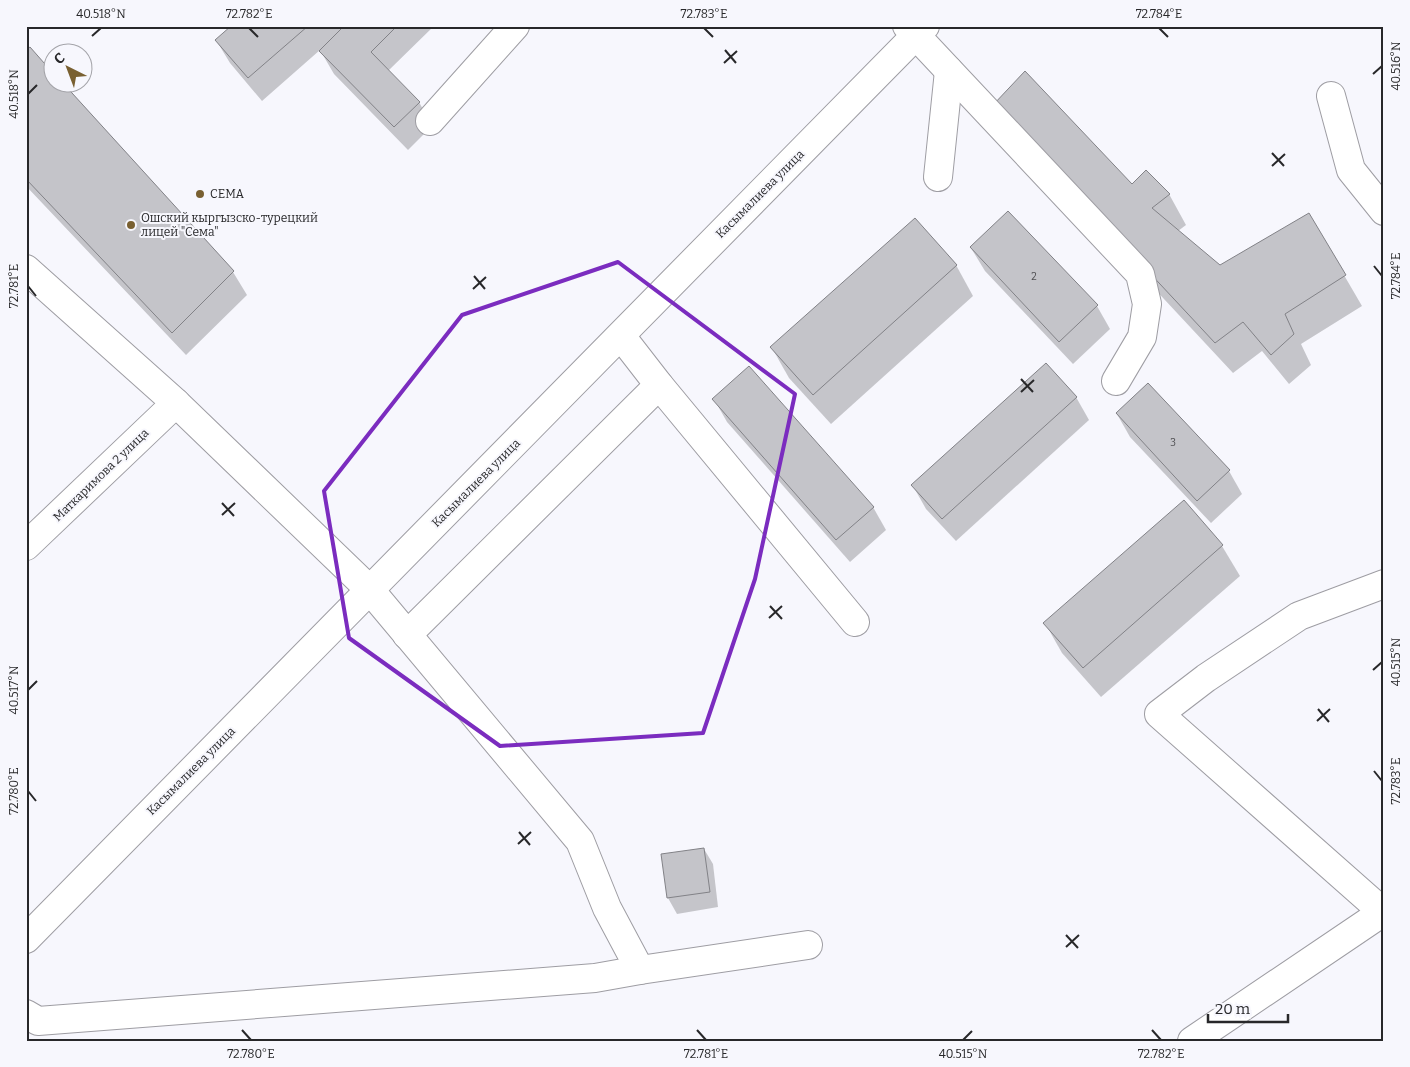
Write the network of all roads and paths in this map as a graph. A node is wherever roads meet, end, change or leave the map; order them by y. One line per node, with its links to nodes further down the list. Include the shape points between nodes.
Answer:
1 (515, 26): 5 (street)
2 (916, 29): 3 (street); 9 (street, Касымалиева улица)
3 (949, 71): 6 (street); 10 (street, via 1140,274 1147,304 1142,337)
4 (1331, 96): 7 (street, via 1351,170)
5 (430, 121)
6 (938, 177)
7 (1384, 211)
8 (26, 269): 12 (street)
9 (621, 336): 11 (street); 15 (street, Касымалиева улица)
10 (1116, 380)
11 (659, 385): 16 (street); 17 (street)
12 (176, 403): 13 (street, Маткаримова 2 улица); 15 (street)
13 (26, 546)
14 (1384, 584): 22 (street, via 1299,616 1206,678 1159,714 1383,912)
15 (370, 590): 17 (street); 18 (street, Касымалиева улица)
16 (855, 622)
17 (407, 635): 20 (street, via 580,841 607,908)
18 (26, 940)
19 (808, 945): 20 (street)
20 (640, 970): 21 (street, via 595,978 38,1021)
21 (26, 1014)
22 (1192, 1041)

